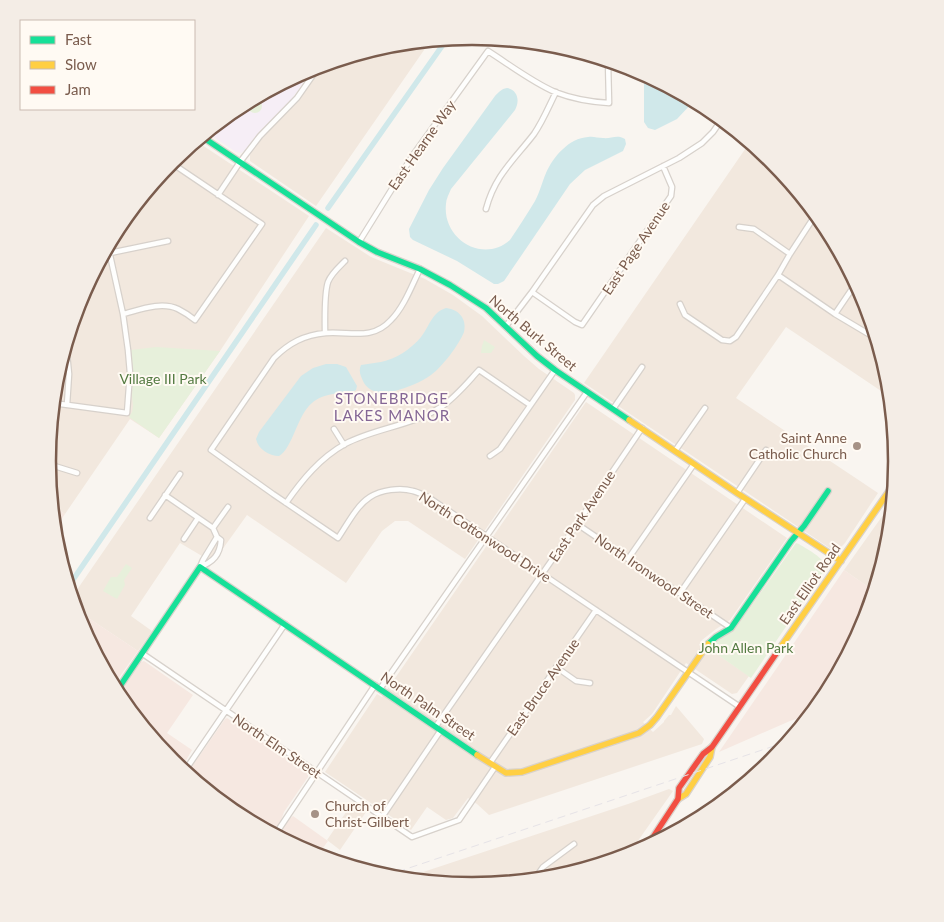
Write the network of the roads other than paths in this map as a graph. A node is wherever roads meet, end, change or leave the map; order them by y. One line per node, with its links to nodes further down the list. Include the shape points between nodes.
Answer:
1 (608, 68): 3 (street, via 609,103)
2 (311, 78): 6 (street)
3 (556, 92): 10 (street, via 535,132 502,172); 14 (street, East Hearne Way, via 488,51 408,162)
4 (717, 126): 7 (street, via 702,143)
5 (207, 140): 6 (street, North Burk Street)
6 (240, 162): 9 (street); 14 (street, North Burk Street)
7 (663, 166): 22 (street, via 604,196 593,205); 22 (street, East Page Avenue, via 672,186 671,196 582,325)
8 (178, 167): 9 (street)
9 (218, 195): 24 (street, via 262,224 195,320 177,308 166,306)
10 (486, 209)
11 (811, 221): 16 (street)
12 (739, 226): 16 (street, via 754,229)
13 (168, 241): 15 (street)
14 (359, 242): 19 (street, North Burk Street)
15 (112, 253)
16 (790, 254): 20 (street)
17 (111, 256): 24 (street)
18 (346, 261): 27 (street, via 328,283)
19 (420, 269): 26 (street, North Burk Street, via 486,308); 27 (street, via 398,312 380,329 368,334)
20 (778, 275): 23 (street, via 730,341 722,340 685,315); 25 (street)
21 (851, 290): 25 (street)
22 (532, 292): 26 (street)
23 (680, 304)
24 (123, 314): 34 (street, via 130,373 127,413)
25 (835, 314): 28 (street)
26 (506, 326): 31 (street, North Burk Street)
27 (325, 333): 53 (street, North Cottonwood Drive, via 292,343 274,358 211,450)
28 (868, 335)
29 (68, 360): 34 (street)
30 (642, 367): 37 (street)
31 (555, 370): 32 (street, North Burk Street); 35 (street)
32 (587, 392): 37 (street, North Burk Street); 61 (street)
33 (60, 404): 34 (street)
34 (67, 405)
35 (530, 405): 40 (street, via 479,370 440,407); 43 (street, via 500,449)
36 (705, 408): 42 (street)
37 (613, 409): 38 (street, North Burk Street)
38 (642, 428): 42 (street, North Burk Street); 57 (street, East Park Avenue)
39 (334, 429): 40 (street)
40 (344, 445): 53 (street, via 311,471)
41 (766, 450): 49 (street)
42 (675, 451): 44 (street, North Burk Street)
43 (490, 456)
44 (694, 464): 49 (street, North Burk Street); 63 (street)
45 (56, 467): 46 (street)
46 (77, 473)
47 (180, 474): 50 (street)
48 (828, 491): 59 (street)
49 (737, 493): 52 (street, North Burk Street)
50 (166, 495): 55 (street); 56 (street)
51 (885, 498): 64 (street, East Elliot Road)
52 (745, 499): 59 (street, North Burk Street); 67 (street)
53 (286, 503): 61 (street, North Cottonwood Drive, via 338,538 370,498 382,492 411,490 428,497)
54 (228, 507): 58 (street)
55 (150, 518)
56 (198, 518): 58 (street); 62 (street)
57 (577, 524): 63 (street, North Ironwood Street); 66 (street, East Park Avenue)
58 (213, 528): 60 (street)
59 (798, 533): 64 (street, North Burk Street); 70 (street)
60 (217, 537): 65 (street); 65 (street, via 220,546 217,555 211,563)
61 (486, 537): 66 (street, North Cottonwood Drive); 76 (street)
62 (184, 540)
63 (628, 559): 67 (street, North Ironwood Street)
64 (841, 561): 77 (street, East Elliot Road)
65 (200, 567): 69 (street, North Palm Street); 71 (street)
66 (542, 574): 68 (street, North Cottonwood Drive); 79 (street, East Park Avenue)
67 (680, 593): 70 (street, North Ironwood Street)
68 (596, 610): 72 (street, East Bruce Avenue); 73 (street, North Cottonwood Drive)
69 (285, 624): 76 (street, North Palm Street); 78 (street)
70 (731, 628): 73 (street, North Palm Street, via 709,643)
71 (143, 654): 75 (street); 78 (street, North Elm Street)
72 (556, 667): 74 (street, via 576,681); 81 (street, East Bruce Avenue)
73 (689, 672): 77 (street, North Cottonwood Drive); 81 (street, North Palm Street, via 657,717 639,733 522,772 506,773)
74 (590, 683)
75 (121, 684)
76 (378, 687): 79 (street, North Palm Street); 82 (street)
77 (740, 707): 85 (street, East Elliot Road, via 712,747 710,757 686,794 678,799)
78 (226, 711): 80 (street); 82 (street, North Elm Street)
79 (438, 728): 81 (street, North Palm Street); 83 (street, East Park Avenue)
80 (189, 765)
81 (492, 765): 86 (street, East Bruce Avenue, via 460,820)
82 (317, 773): 83 (street, North Elm Street); 84 (street)
83 (382, 817): 86 (street, North Elm Street)
84 (280, 829)
85 (655, 835)
86 (412, 838)
87 (574, 844): 88 (street)
88 (541, 871)

